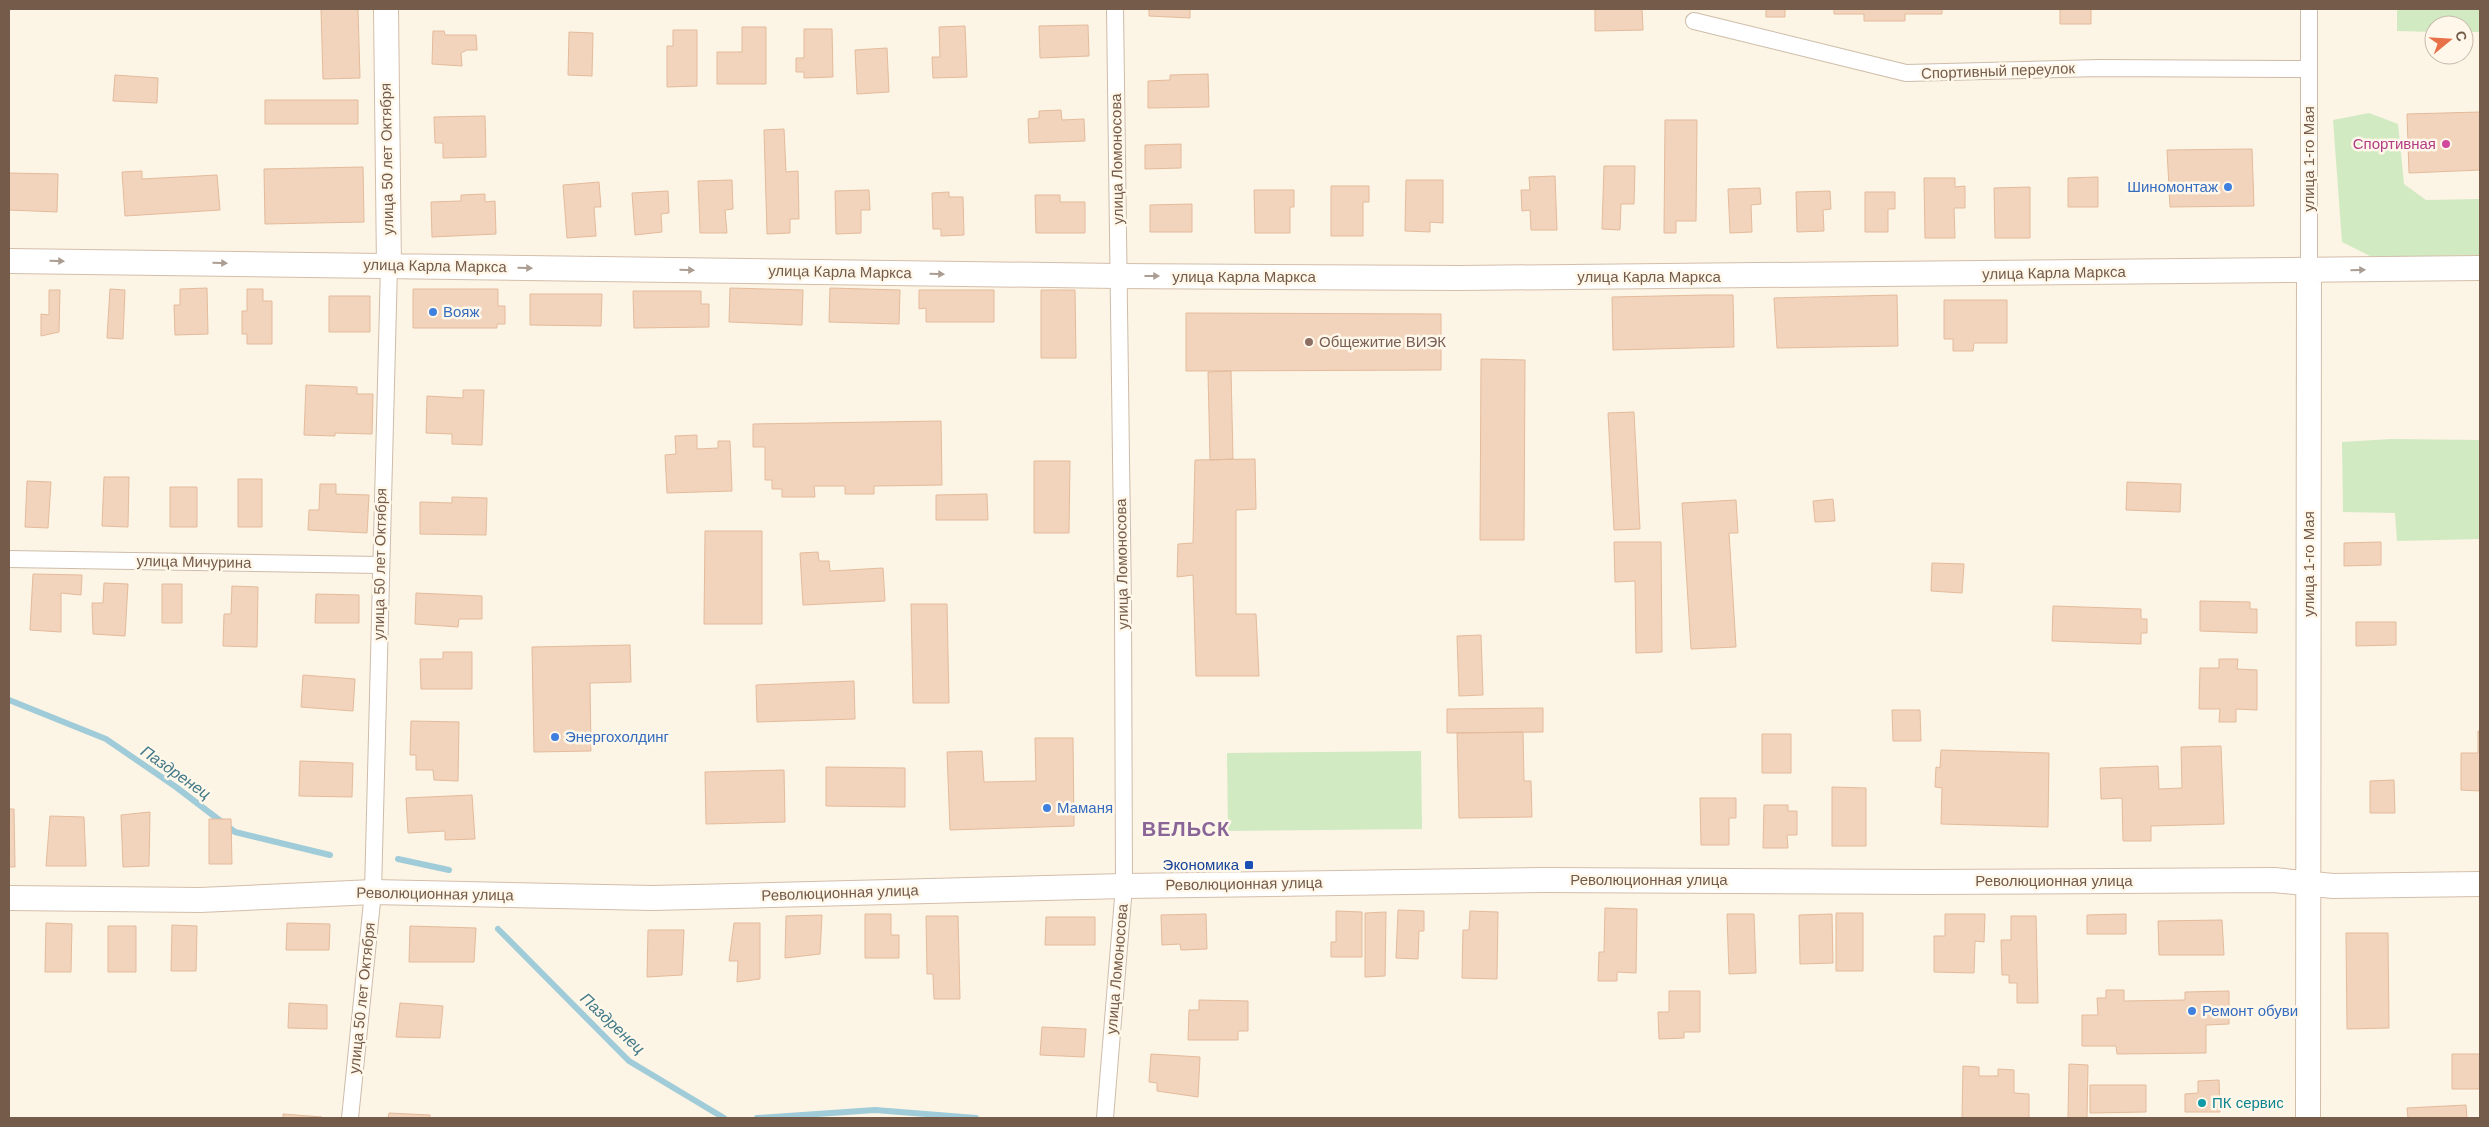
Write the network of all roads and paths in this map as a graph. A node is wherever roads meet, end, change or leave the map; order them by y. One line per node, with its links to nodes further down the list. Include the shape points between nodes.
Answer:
1 (386, 9): 7 (main road, улица 50 лет Октября)
2 (1115, 9): 10 (street, улица Ломоносова)
3 (2309, 9): 5 (street, улица 1-го Мая)
4 (1694, 21): 5 (street, Спортивный переулок, via 1906,73 2100,68)
5 (2309, 69): 9 (street, улица 1-го Мая)
6 (9, 261): 7 (main road, улица Карла Маркса, one-way to 7)
7 (389, 266): 10 (main road, улица Карла Маркса, one-way to 10); 12 (street, улица 50 лет Октября)
8 (2480, 268): 9 (main road, улица Карла Маркса, one-way to 8)
9 (2309, 271): 10 (main road, улица Карла Маркса, one-way to 9, via 1491,278); 13 (main road, улица 1-го Мая)
10 (1118, 276): 15 (street, улица Ломоносова)
11 (9, 559): 12 (street, улица Мичурина)
12 (380, 565): 16 (street, улица 50 лет Октября)
13 (2310, 883): 14 (main road, Революционная улица, via 2333,886); 15 (main road, Революционная улица, via 2274,880 1544,880); 20 (main road, улица 1-го Мая)
14 (2480, 884)
15 (1124, 886): 16 (main road, Революционная улица, via 653,898); 19 (street, улица Ломоносова)
16 (373, 892): 17 (main road, Революционная улица, via 200,900); 18 (street, улица 50 лет Октября)
17 (9, 898)
18 (350, 1118)
19 (1105, 1118)
20 (2308, 1118)

